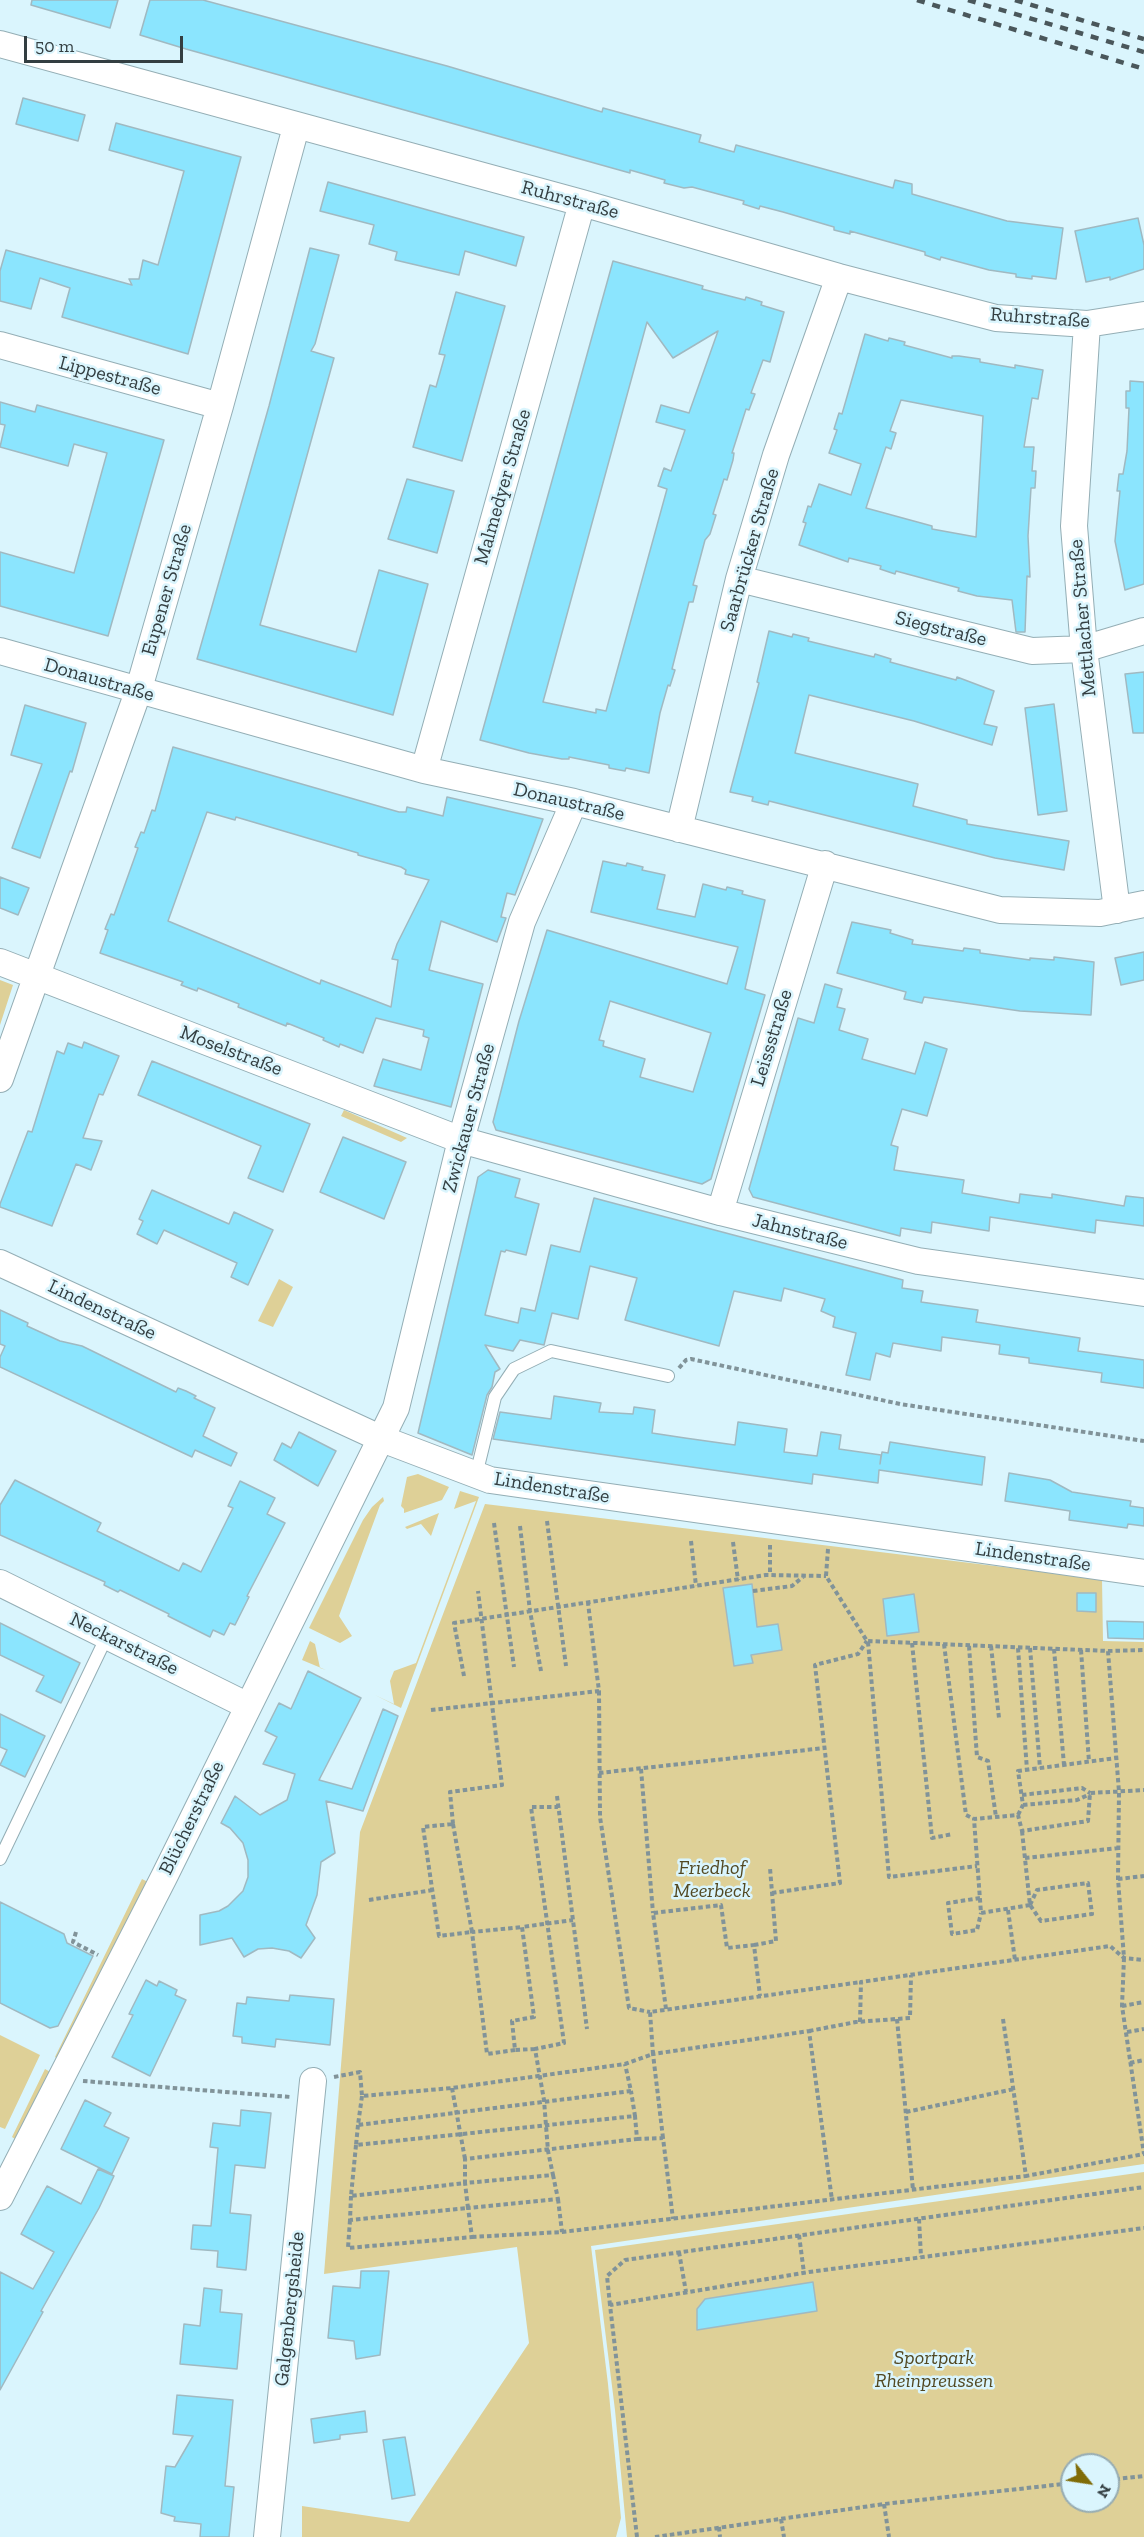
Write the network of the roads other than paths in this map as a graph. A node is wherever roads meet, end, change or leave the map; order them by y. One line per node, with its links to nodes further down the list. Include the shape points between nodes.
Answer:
1 (0, 44): 2 (street, Ruhrstraße)
2 (296, 127): 3 (street, Ruhrstraße); 8 (street, Eupener Straße)
3 (582, 203): 4 (street, Ruhrstraße); 14 (street, Malmedyer Straße)
4 (839, 277): 6 (street, Ruhrstraße, via 996,318); 9 (street, Saarbrücker Straße, via 776,455)
5 (1144, 315): 6 (street, Ruhrstraße)
6 (1087, 324): 11 (street, Mettlacher Straße, via 1074,526)
7 (0, 345): 8 (street, Lippestraße)
8 (220, 406): 13 (street, Eupener Straße)
9 (739, 579): 11 (street, Siegstraße, via 1032,651); 16 (street, Saarbrücker Straße)
10 (1144, 631): 11 (street, Siegstraße)
11 (1084, 649): 19 (street, Mettlacher Straße)
12 (0, 651): 13 (street, Donaustraße)
13 (138, 692): 14 (street, Donaustraße); 21 (street, Eupener Straße)
14 (424, 770): 15 (street, Donaustraße)
15 (574, 802): 16 (street, Donaustraße); 23 (street, Zwickauer Straße, via 522,922)
16 (679, 829): 17 (street, Donaustraße)
17 (825, 864): 19 (street, Donaustraße, via 1000,910); 24 (street, Leissstraße)
18 (1144, 904): 19 (street, Donaustraße)
19 (1117, 910)
20 (0, 962): 21 (street, Moselstraße)
21 (37, 977): 22 (street, Eupener Straße); 23 (street, Moselstraße)
22 (0, 1079)
23 (461, 1140): 24 (street, Jahnstraße); 28 (street, Zwickauer Straße, via 396,1408)
24 (720, 1212): 26 (street, Jahnstraße, via 918,1261)
25 (0, 1263): 28 (street, Lindenstraße)
26 (1144, 1293)
27 (668, 1376): 29 (lane, via 550,1351 514,1369 495,1397)
28 (382, 1439): 29 (street, Lindenstraße); 33 (street, Blücherstraße)
29 (477, 1474): 30 (street, Lindenstraße, via 490,1480)
30 (1144, 1573)
31 (0, 1583): 32 (street, Neckarstraße)
32 (107, 1636): 33 (street, Neckarstraße); 34 (lane)
33 (248, 1706): 36 (street, Blücherstraße)
34 (0, 1859)
35 (312, 2090): 37 (street, Galgenbergsheide)
36 (0, 2197)
37 (267, 2537)

